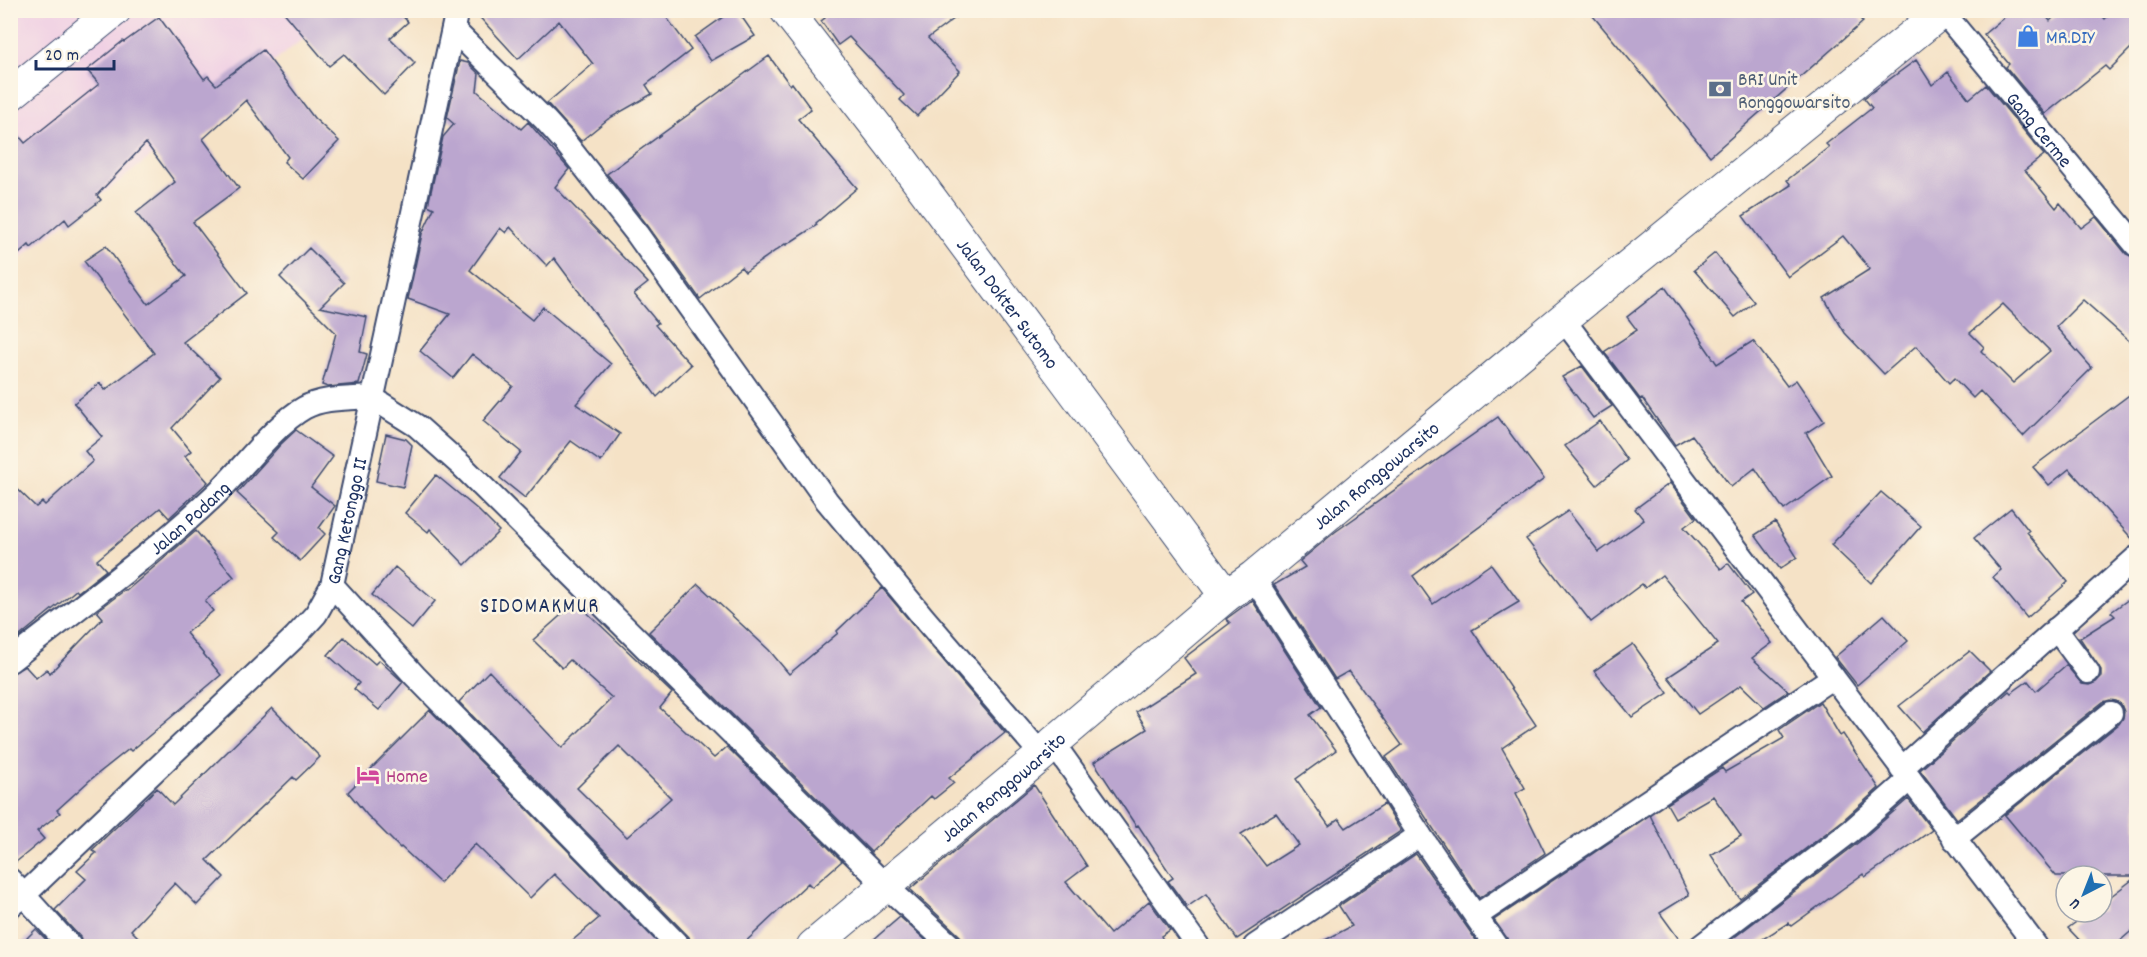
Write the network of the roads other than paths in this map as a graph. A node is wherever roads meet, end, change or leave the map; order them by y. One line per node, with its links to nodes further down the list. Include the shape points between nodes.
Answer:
1 (115, 10): 5 (street)
2 (786, 10): 12 (street, Jalan Dokter Sutomo)
3 (1944, 11): 6 (street, Gang Cerme); 7 (street, Jalan Ronggowarsito)
4 (456, 20): 8 (street, Gang Ketonggo II); 18 (street, via 564,141 637,234 827,501 924,618)
5 (10, 95)
6 (2136, 245)
7 (1563, 319): 10 (street, Jalan Ronggowarsito); 16 (street)
8 (371, 398): 11 (street, Gang Ketonggo II); 14 (street, Jalan Podang, via 324,400 291,416 216,494 147,556); 22 (street, via 417,426 462,466)
9 (2136, 558): 13 (street)
10 (1253, 577): 12 (street, Jalan Ronggowarsito); 20 (street)
11 (332, 585): 23 (street, Gang Ketonggo II, via 316,614 296,637); 26 (street)
12 (1226, 596): 18 (street, Jalan Ronggowarsito)
13 (2056, 629): 15 (street); 19 (street)
14 (10, 661)
15 (2088, 672)
16 (1833, 677): 19 (street); 24 (street)
17 (2111, 713): 21 (street)
18 (1048, 749): 22 (street, Jalan Ronggowarsito); 29 (street)
19 (1905, 774): 21 (street); 32 (street, via 1851,831)
20 (1420, 835): 24 (street); 30 (street)
21 (1954, 839): 33 (street)
22 (886, 886): 27 (street, Jalan Ronggowarsito); 28 (street)
23 (15, 894): 25 (street)
24 (1476, 916): 31 (street)
25 (70, 946)
26 (679, 946)
27 (813, 946)
28 (951, 946)
29 (1198, 946)
30 (1255, 946)
31 (1496, 946)
32 (1701, 946)
33 (2036, 946)

